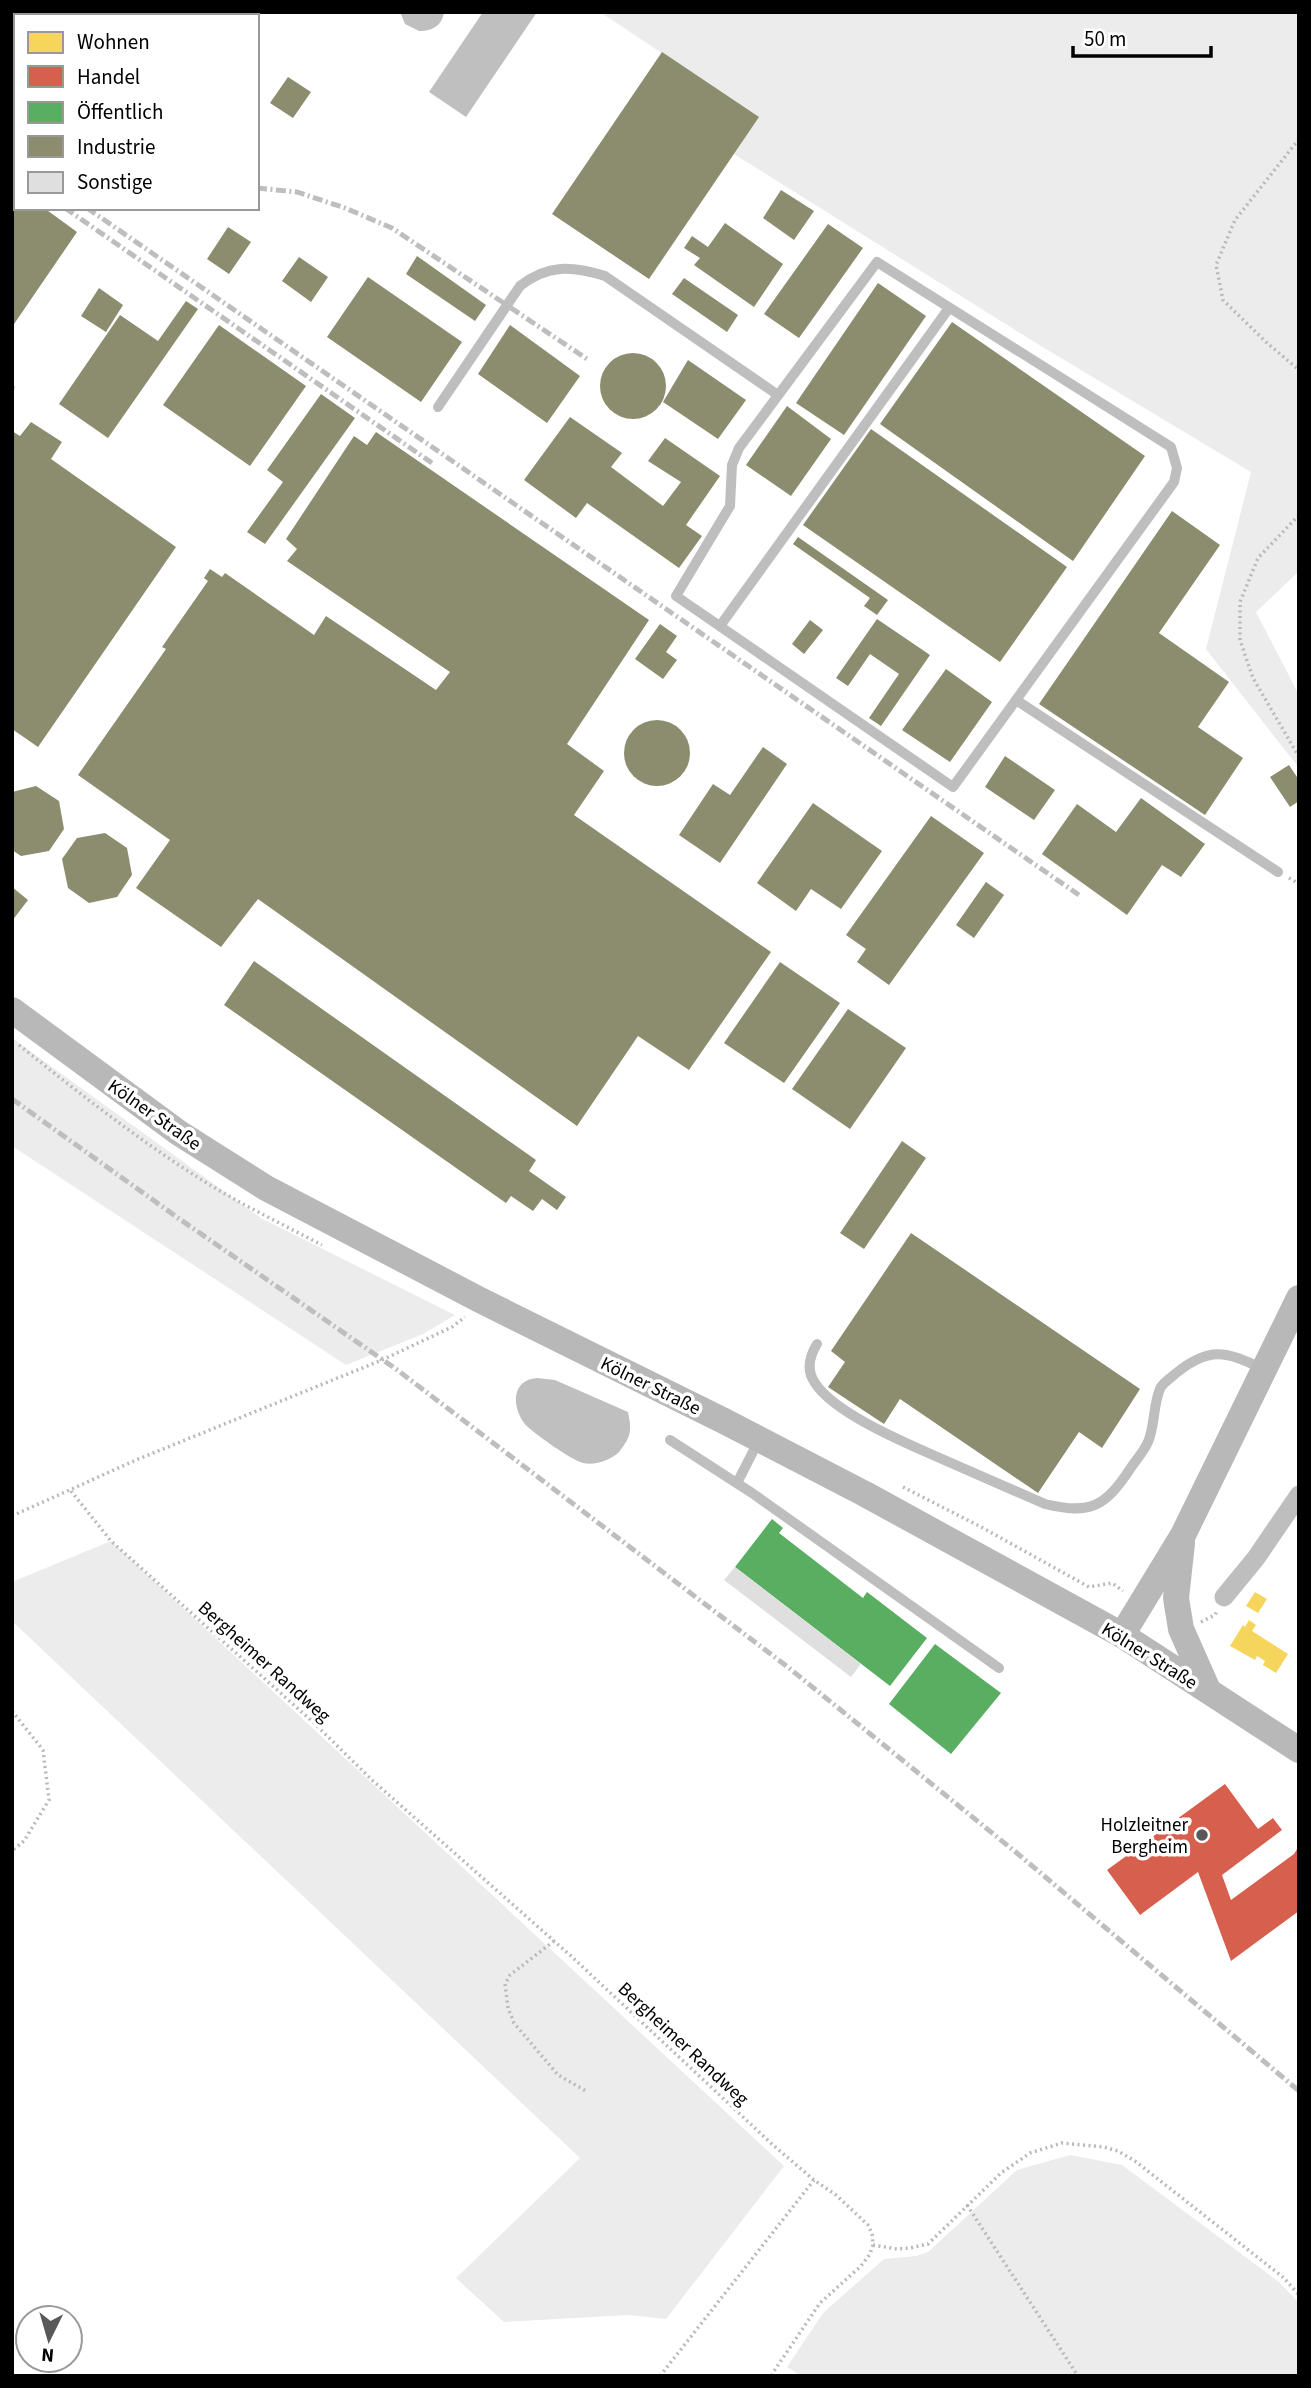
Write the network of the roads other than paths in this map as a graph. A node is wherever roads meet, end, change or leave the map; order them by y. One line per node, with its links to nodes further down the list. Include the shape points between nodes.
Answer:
1 (949, 308): 2 (lane, via 877,262); 4 (lane); 5 (lane, via 1171,447 1177,468 1174,482)
2 (778, 395): 3 (lane, via 605,276 550,269 520,286); 4 (lane, via 739,448 730,506 676,596)
3 (438, 407)
4 (720, 626): 5 (lane, via 953,787)
5 (1016, 700): 6 (lane)
6 (1278, 872)
7 (12, 1010): 11 (main road, Kölner Straße, via 179,1133 266,1188)
8 (1299, 1298): 10 (main road)
9 (817, 1344): 10 (lane, via 809,1367 813,1382 825,1396 877,1430 1065,1509 1098,1504 1115,1493 1148,1442 1160,1387 1197,1357 1227,1355)
10 (1264, 1369): 15 (main road)
11 (759, 1439): 13 (lane); 17 (main road, Kölner Straße)
12 (670, 1440): 13 (lane)
13 (737, 1483): 18 (lane)
14 (1299, 1496): 16 (street)
15 (1183, 1535): 17 (main road); 19 (main road, via 1176,1598 1179,1619)
16 (1223, 1597)
17 (1122, 1636): 19 (main road, Kölner Straße)
18 (999, 1668)
19 (1209, 1692): 20 (main road, Kölner Straße)
20 (1299, 1750)

